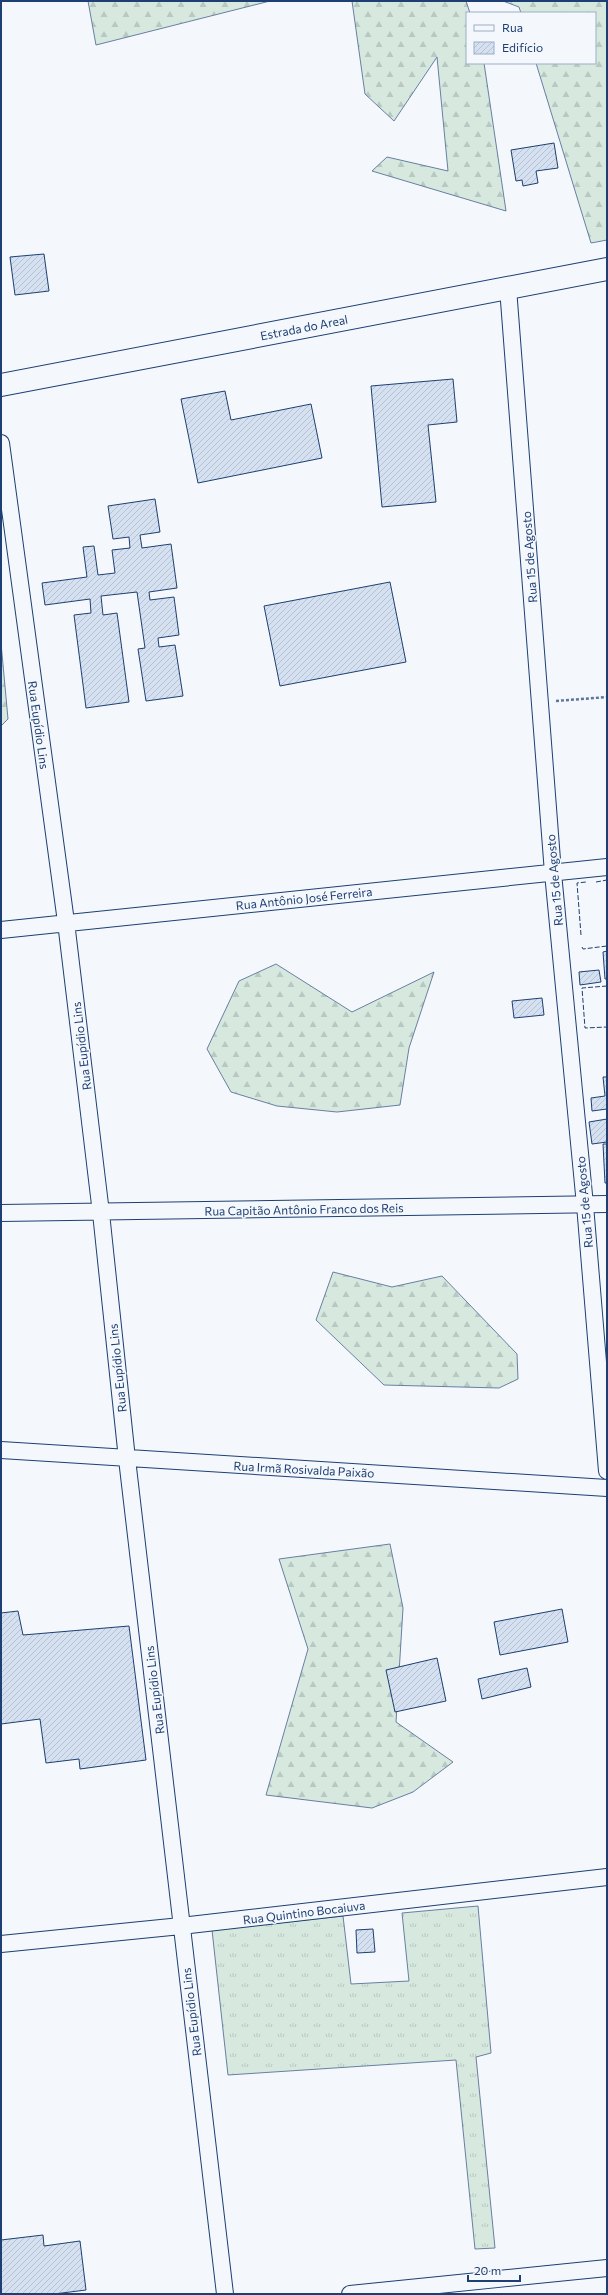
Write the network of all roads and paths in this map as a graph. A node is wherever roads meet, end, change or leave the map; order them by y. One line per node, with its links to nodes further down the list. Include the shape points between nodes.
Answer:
1 (607, 269): 2 (street, Estrada do Areal)
2 (508, 288): 3 (street, Estrada do Areal); 6 (street, Rua 15 de Agosto)
3 (1, 385)
4 (1, 443): 9 (street, Rua Eupídio Lins)
5 (607, 697): 6 (path)
6 (540, 702): 8 (street, Rua 15 de Agosto)
7 (607, 867): 8 (street, Rua Antônio José Ferreira)
8 (553, 873): 9 (street, Rua Antônio José Ferreira); 12 (street, Rua 15 de Agosto)
9 (66, 922): 10 (street, Rua Antônio José Ferreira); 14 (street, Rua Eupídio Lins)
10 (1, 930)
11 (607, 1204): 12 (street, Rua Capitão Antônio Franco dos Reis)
12 (585, 1205): 14 (street, Rua Capitão Antônio Franco dos Reis); 17 (street, Rua 15 de Agosto)
13 (1, 1213): 14 (street, Rua Capitão Antônio Franco dos Reis)
14 (101, 1213): 16 (street, Rua Eupídio Lins)
15 (1, 1450): 16 (street, Rua Irmã Rosivalda Paixão)
16 (127, 1459): 18 (street, Rua Irmã Rosivalda Paixão); 20 (street, Rua Eupídio Lins)
17 (607, 1471)
18 (607, 1488)
19 (607, 1877): 20 (street, Rua Quintino Bocaiuva)
20 (181, 1926): 21 (street, Rua Quintino Bocaiuva); 23 (street, Rua Eupídio Lins)
21 (1, 1944)
22 (607, 2268): 24 (street)
23 (225, 2294)
24 (350, 2294)

